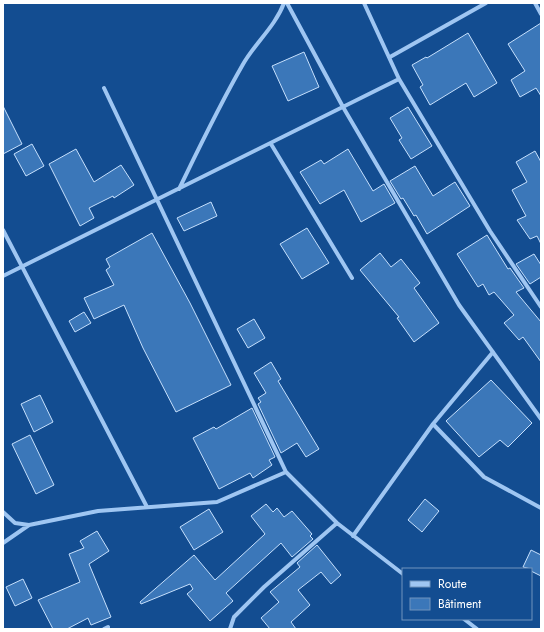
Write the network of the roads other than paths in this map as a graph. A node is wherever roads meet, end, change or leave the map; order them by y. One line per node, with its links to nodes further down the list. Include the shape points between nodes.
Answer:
1 (284, 3): 12 (street, via 242,65)
2 (287, 3): 10 (street)
3 (364, 3): 7 (street)
4 (486, 3): 7 (street)
5 (535, 3): 6 (street)
6 (541, 14)
7 (390, 57): 8 (street)
8 (399, 79): 10 (street); 18 (street, via 490,231)
9 (104, 88): 13 (street)
10 (343, 107): 11 (street); 19 (street, via 459,305)
11 (271, 144): 12 (street); 17 (street)
12 (179, 189): 13 (street)
13 (157, 200): 15 (street); 22 (street)
14 (3, 230): 15 (street)
15 (23, 267): 16 (street); 23 (street)
16 (3, 276)
17 (352, 278)
18 (541, 307)
19 (493, 352): 20 (street); 21 (street)
20 (541, 419)
21 (433, 424): 24 (street, via 484,477); 28 (street)
22 (286, 472): 23 (street, via 217,502); 26 (street)
23 (146, 508): 27 (street, via 98,511)
24 (541, 508)
25 (3, 512): 27 (street, via 15,523)
26 (337, 523): 28 (street); 32 (street, via 234,617)
27 (29, 525): 29 (street)
28 (353, 536): 30 (street)
29 (3, 543)
30 (402, 573)
31 (465, 620): 33 (street)
32 (230, 629)
33 (477, 629)

